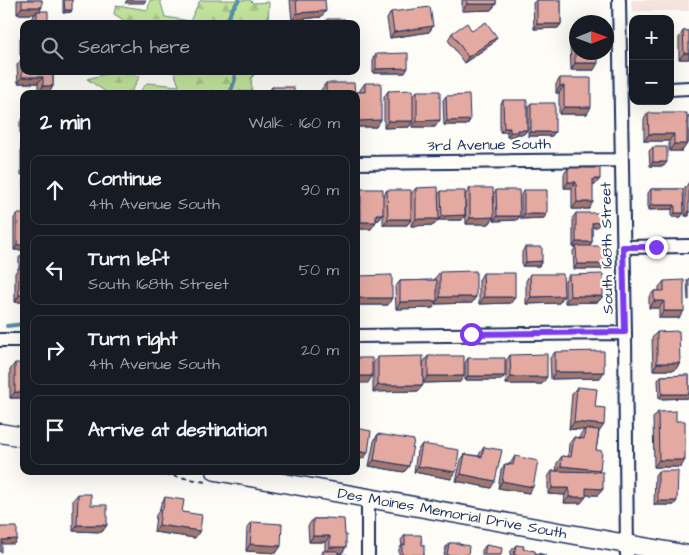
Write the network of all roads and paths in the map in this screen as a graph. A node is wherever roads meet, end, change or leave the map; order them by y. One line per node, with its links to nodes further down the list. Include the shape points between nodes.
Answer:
1 (619, 0): 4 (street, South 168th Street)
2 (689, 88): 3 (street)
3 (674, 89)
4 (627, 90): 5 (street, South 168th Street)
5 (621, 160): 6 (street, 3rd Avenue South); 8 (street, South 168th Street)
6 (360, 163)
7 (689, 246): 8 (street)
8 (623, 247): 9 (street, South 168th Street)
9 (625, 332): 10 (street); 17 (street, South 168th Street)
10 (360, 336)
11 (0, 340): 12 (street)
12 (20, 340)
13 (0, 433): 14 (main road)
14 (20, 436)
15 (239, 475): 16 (main road, Des Moines Memorial Drive South)
16 (368, 498): 17 (main road, Des Moines Memorial Drive South); 18 (street)
17 (627, 549): 19 (main road, Des Moines Memorial Drive South)
18 (368, 555)
19 (689, 555)

